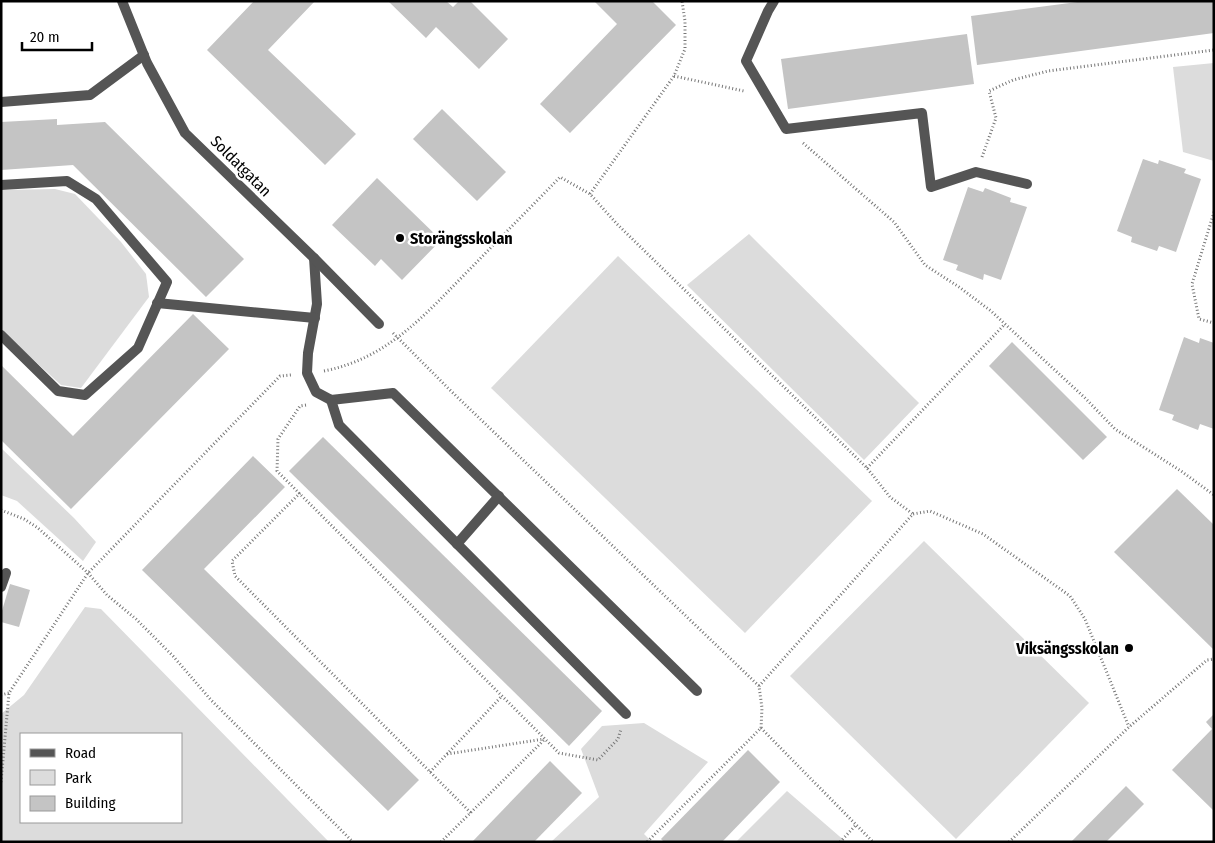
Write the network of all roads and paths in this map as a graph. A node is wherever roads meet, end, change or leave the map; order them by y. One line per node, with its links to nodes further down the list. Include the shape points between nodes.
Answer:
1 (122, 1): 5 (street, Soldatgatan)
2 (682, 1): 6 (path, via 686,49)
3 (774, 1): 9 (street, via 746,61)
4 (1214, 50): 10 (path, via 1048,71 1013,80 989,91 996,118)
5 (144, 55): 8 (street, via 90,95); 15 (street, Soldatgatan, via 185,132)
6 (674, 76): 7 (path); 13 (path)
7 (746, 91)
8 (1, 102)
9 (786, 129): 10 (street, via 922,113 931,187); 20 (path, via 894,222 926,265)
10 (976, 172): 11 (street)
11 (1027, 184)
12 (1, 185): 16 (street, via 67,181 96,199 167,282)
13 (590, 194): 22 (path, via 560,177); 25 (path)
14 (1214, 212): 18 (path, via 1192,284 1199,318)
15 (314, 258): 17 (street, via 318,304); 19 (street, Soldatgatan)
16 (157, 303): 17 (street); 21 (street, via 138,348 85,395 58,391)
17 (315, 318): 23 (street, via 308,353)
18 (1214, 323)
19 (379, 324)
20 (1005, 324): 25 (path); 27 (path, via 1115,429)
21 (1, 335)
22 (399, 338): 23 (path, via 355,363); 36 (path)
23 (308, 374): 24 (street, via 316,392); 33 (path, via 280,376)
24 (332, 400): 26 (path, via 300,406 278,439 277,471); 28 (street, via 393,393); 31 (street, via 339,425)
25 (867, 468): 30 (path, via 890,497)
26 (300, 493): 40 (path); 46 (path, via 232,561 236,576)
27 (1214, 495)
28 (499, 496): 31 (street); 37 (street)
29 (1, 510): 33 (path, via 38,528)
30 (913, 514): 36 (path); 42 (path, via 930,511 983,534 1070,596 1085,619)
31 (457, 544): 41 (street)
32 (6, 573): 34 (street)
33 (88, 573): 38 (path); 50 (path)
34 (1, 587)
35 (1214, 659): 42 (path, via 1207,660)
36 (759, 686): 43 (path)
37 (697, 691)
38 (9, 692): 39 (path); 47 (path)
39 (1, 695)
40 (502, 696): 44 (path); 45 (path)
41 (626, 714): 44 (path, via 618,739 598,760 559,754)
42 (1129, 727): 55 (path)
43 (761, 728): 49 (path); 52 (path)
44 (545, 739): 45 (path); 48 (path)
45 (447, 754): 46 (path)
46 (430, 772): 48 (path)
47 (1, 782)
48 (471, 813): 51 (path)
49 (856, 825): 53 (path); 54 (path)
50 (353, 842)
51 (441, 842)
52 (648, 842)
53 (840, 842)
54 (873, 842)
55 (1009, 842)

